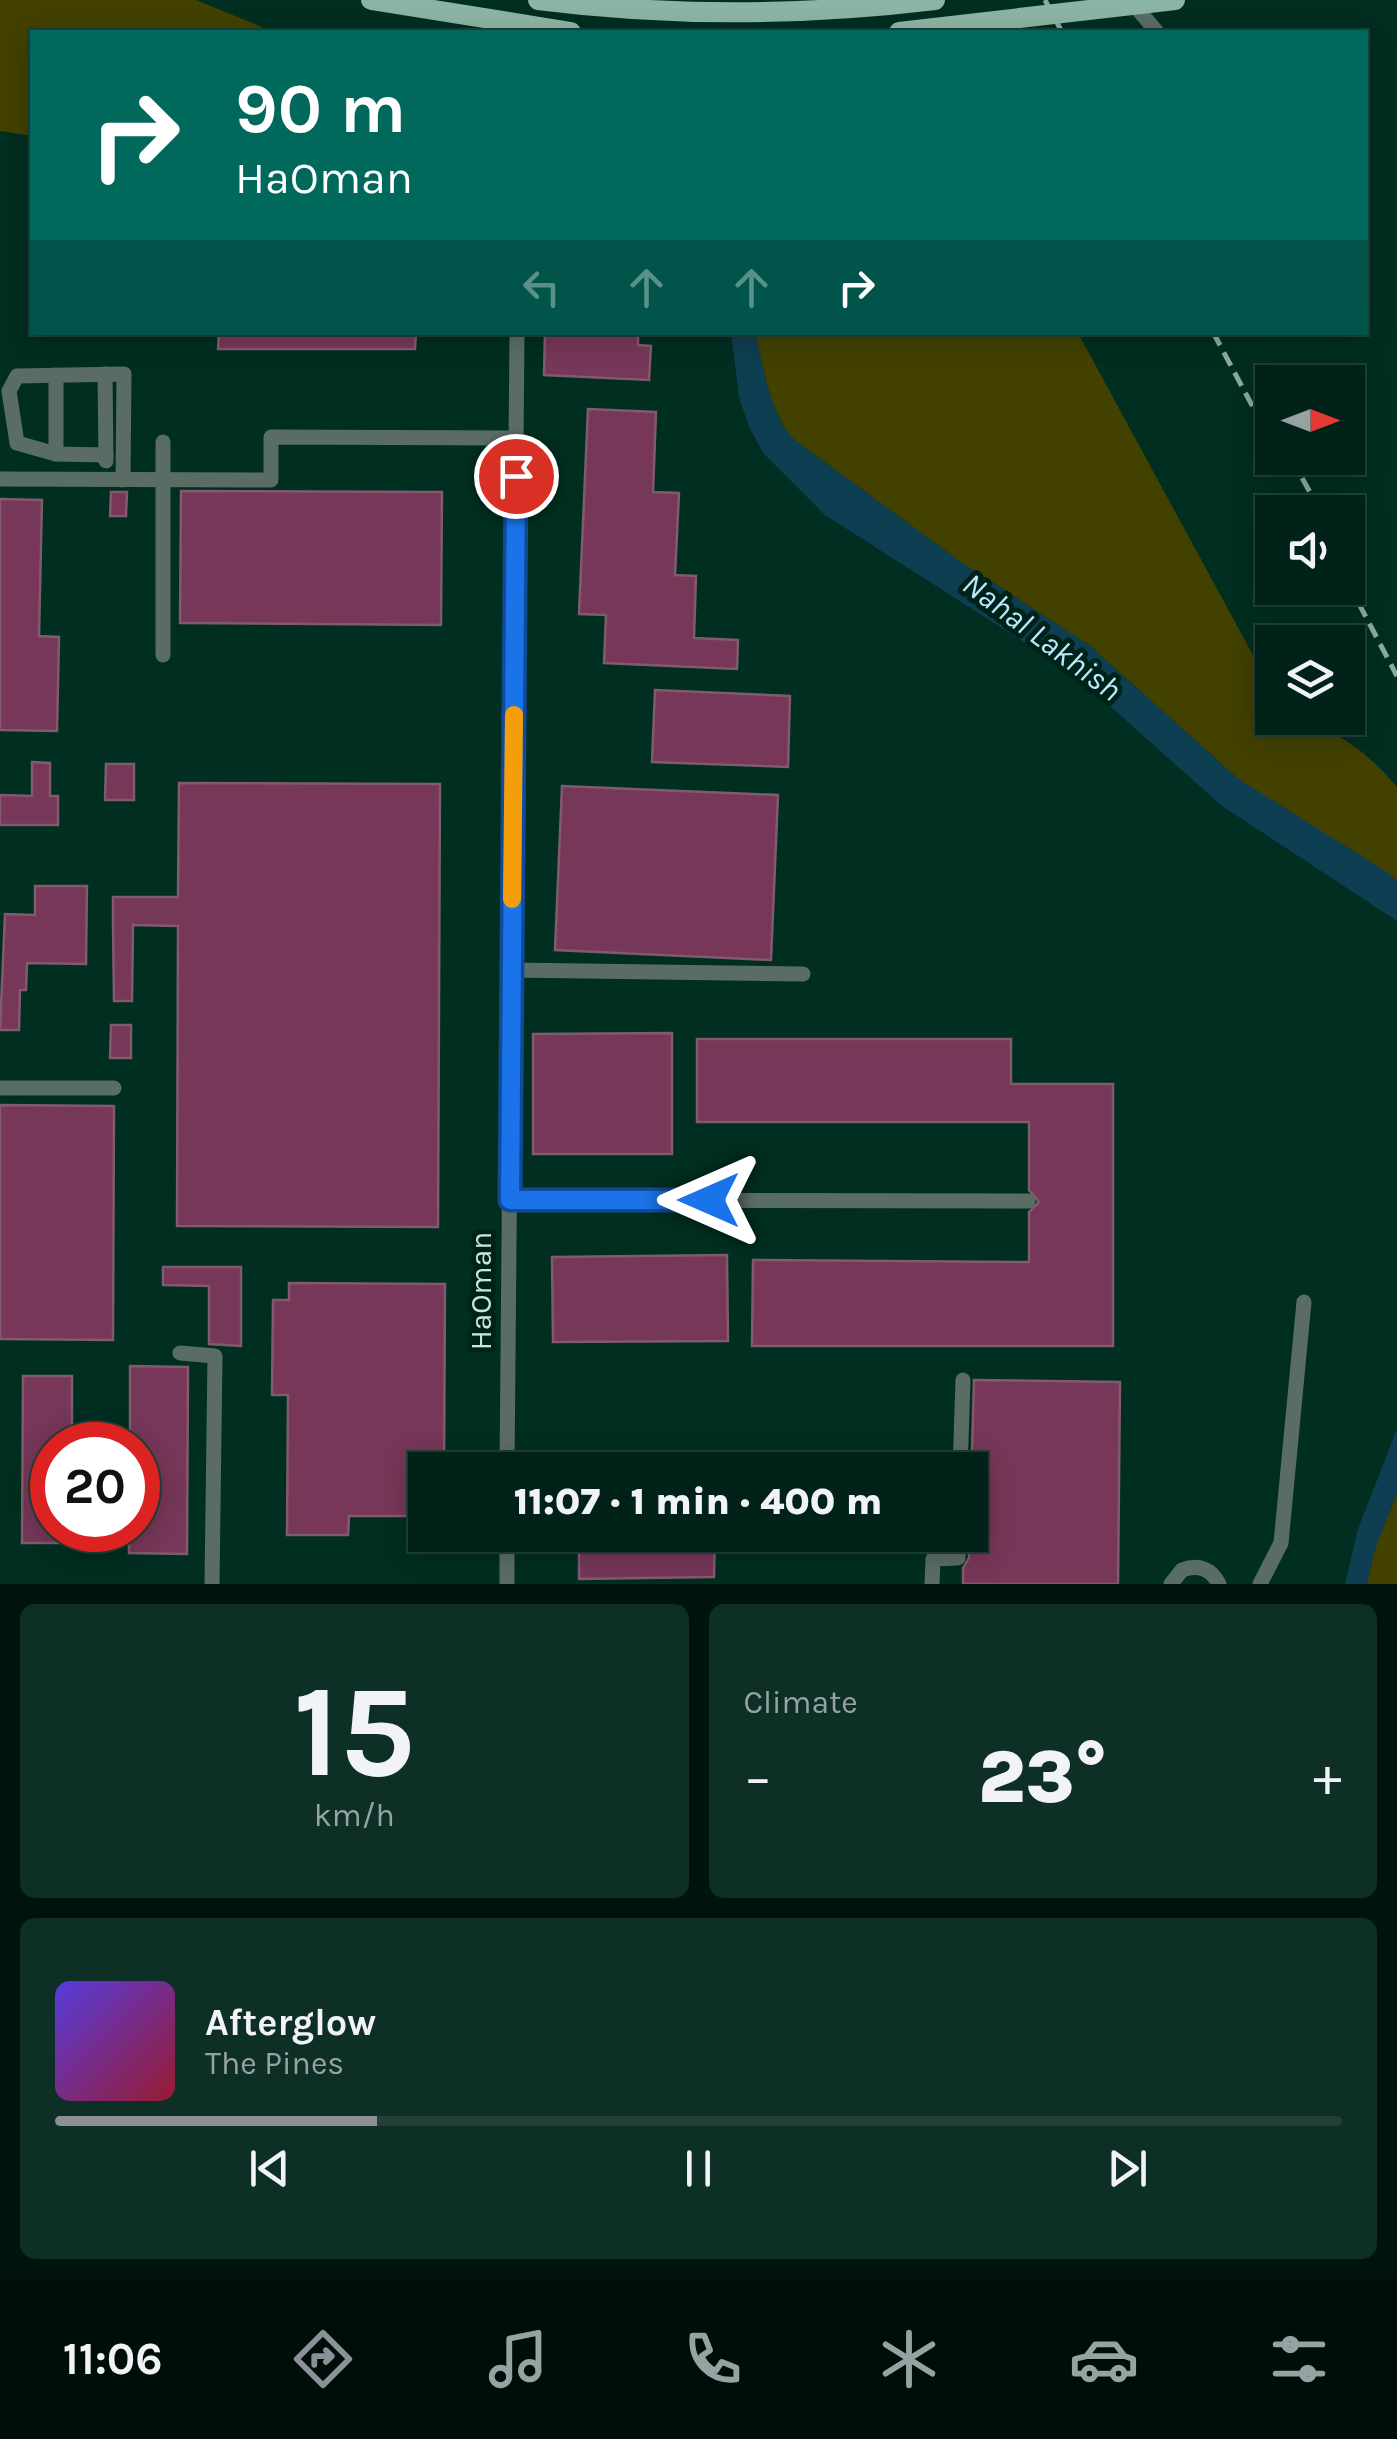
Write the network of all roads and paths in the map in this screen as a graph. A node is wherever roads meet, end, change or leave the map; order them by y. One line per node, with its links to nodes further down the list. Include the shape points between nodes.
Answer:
1 (371, 0): 6 (main road)
2 (538, 0): 3 (main road, via 740,14)
3 (936, 0)
4 (1130, 0): 8 (street)
5 (1175, 0): 7 (main road, bridge)
6 (556, 30)
7 (917, 30)
8 (1154, 30)
9 (517, 335): 12 (street, HaOman)
10 (105, 374): 11 (street); 15 (street); 18 (street, via 124,374)
11 (56, 375): 14 (street); 14 (street, via 17,376 9,391 17,444)
12 (516, 438): 19 (street, via 272,437 271,480); 21 (street, HaOman)
13 (163, 442): 19 (street)
14 (56, 454): 15 (street)
15 (106, 456): 17 (street)
16 (1, 480): 17 (street)
17 (106, 480): 18 (street)
18 (123, 480): 19 (street)
19 (163, 480): 20 (street)
20 (163, 655)
21 (512, 970): 22 (street); 25 (street, HaOman)
22 (803, 974)
23 (0, 1088): 24 (street)
24 (114, 1088)
25 (510, 1200): 26 (street); 30 (street, HaOman)
26 (1028, 1200)
27 (1304, 1302): 39 (street, via 1281,1543)
28 (180, 1354): 34 (street, via 215,1356)
29 (963, 1380): 31 (street)
30 (508, 1452)
31 (961, 1452)
32 (507, 1552): 35 (street)
33 (958, 1552): 36 (street, via 958,1558 933,1559)
34 (212, 1584)
35 (506, 1584)
36 (932, 1584)
37 (1170, 1584): 38 (street, via 1182,1570 1198,1567)
38 (1219, 1584)
39 (1260, 1584)

